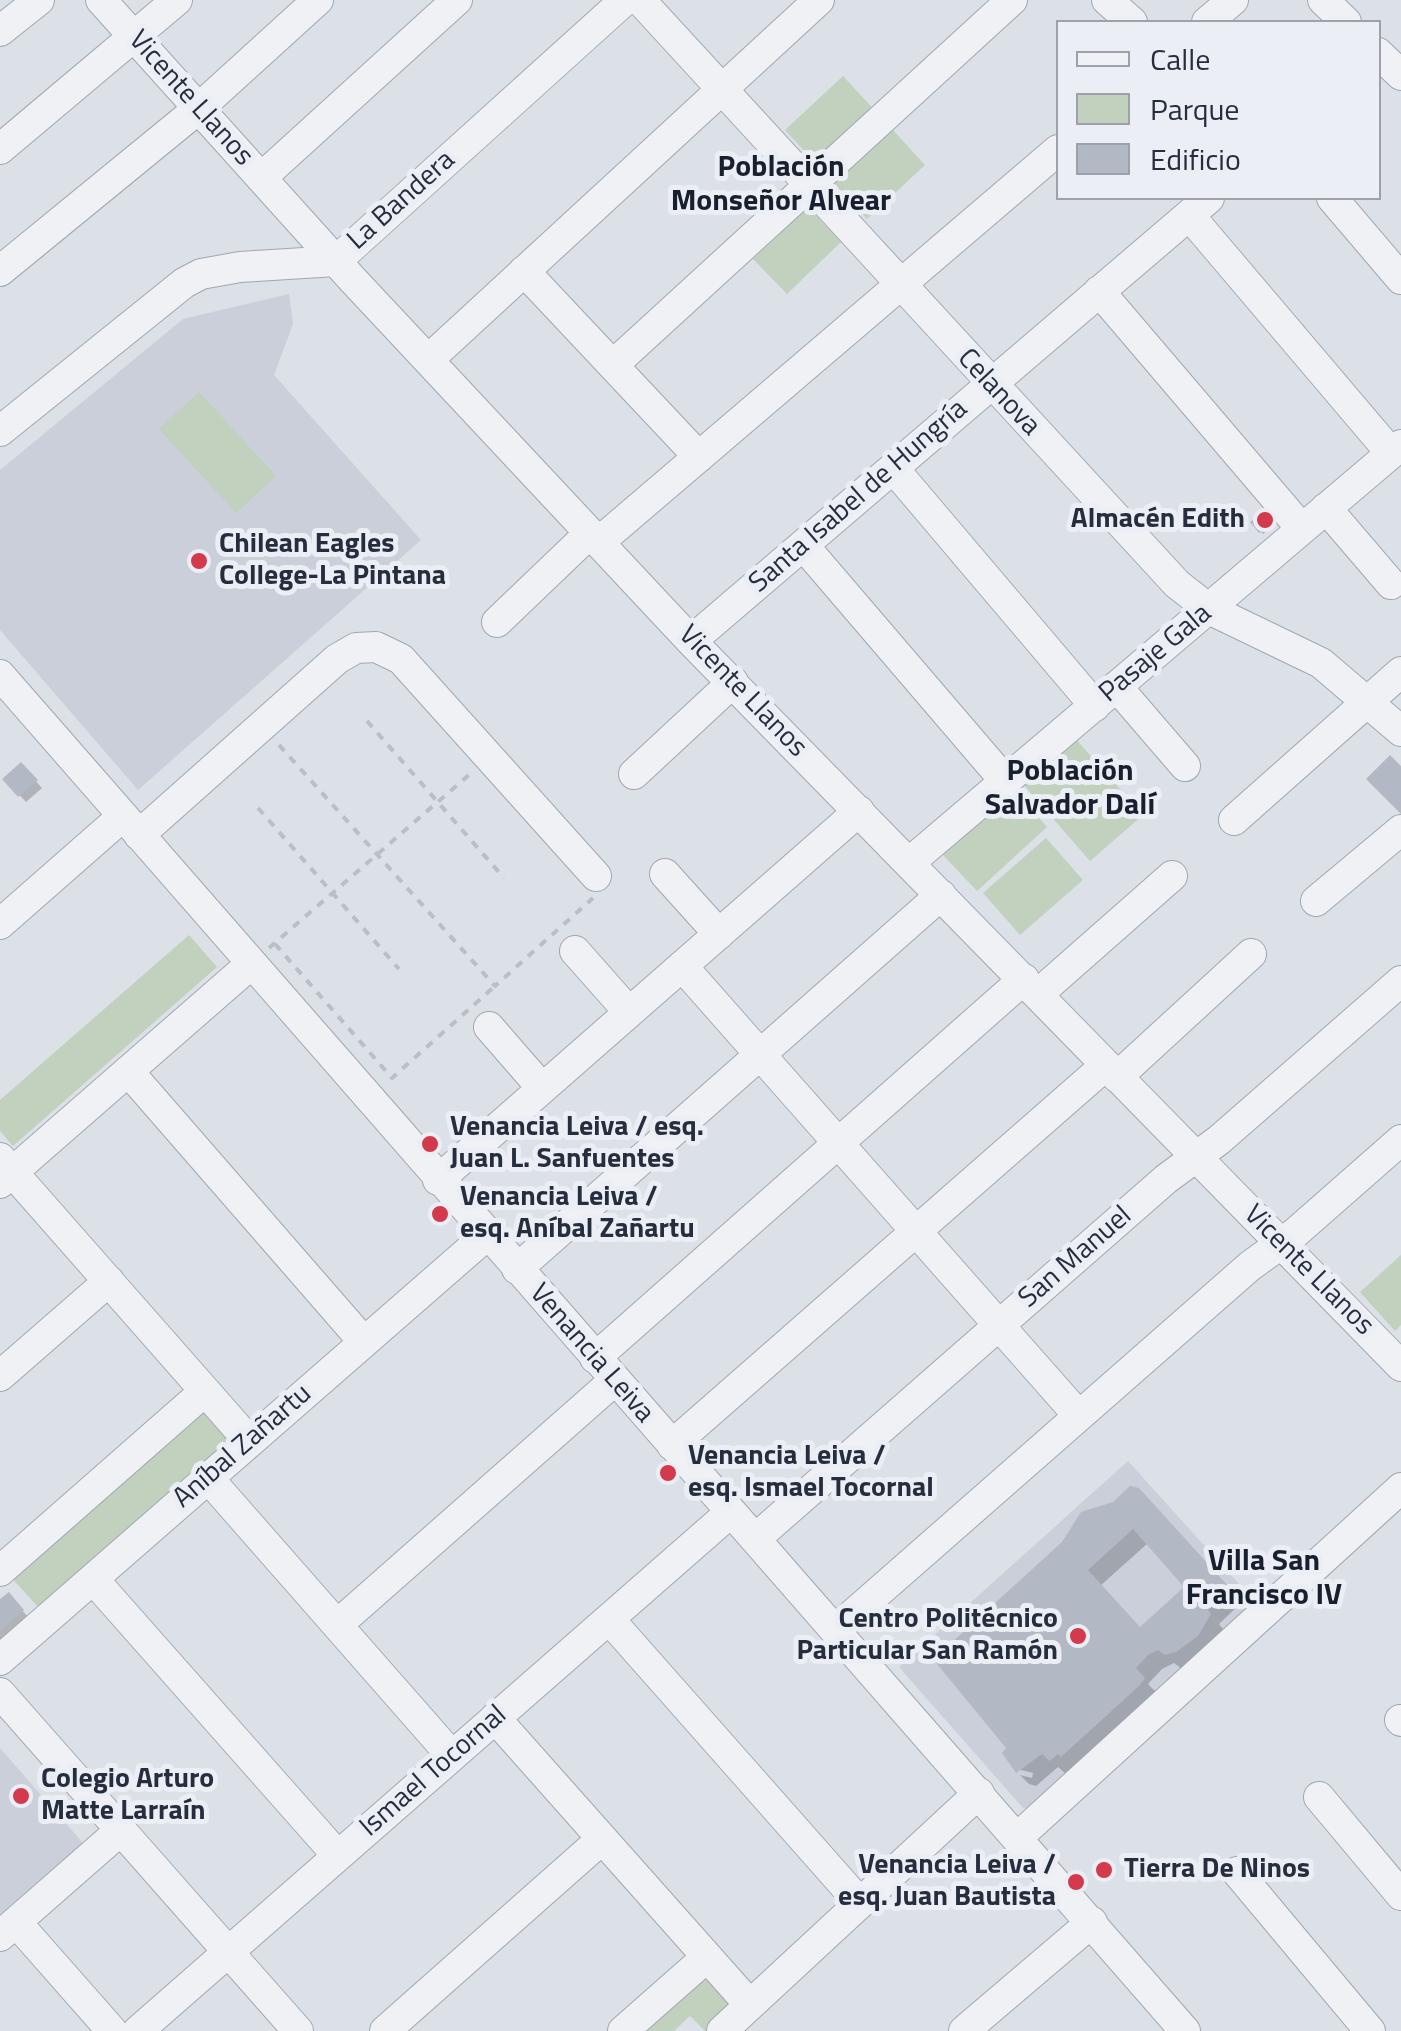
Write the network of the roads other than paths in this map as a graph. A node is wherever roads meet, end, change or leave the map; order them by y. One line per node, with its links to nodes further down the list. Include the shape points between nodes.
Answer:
1 (39, 0): 16 (street)
2 (101, 0): 17 (street, Vicente Llanos)
3 (177, 0): 17 (street)
4 (318, 0): 19 (street)
5 (457, 0): 22 (street)
6 (625, 0): 26 (street, La Bandera)
7 (640, 0): 18 (street, Celanova)
8 (819, 0): 18 (street)
9 (1012, 0): 23 (street)
10 (1107, 0): 13 (street)
11 (1234, 0): 14 (street)
12 (1322, 0): 15 (street)
13 (1130, 20)
14 (1209, 20)
15 (1344, 20)
16 (0, 31)
17 (135, 38): 19 (street, Vicente Llanos); 20 (street)
18 (721, 90): 23 (street, Celanova); 28 (street)
19 (198, 109): 22 (street, Vicente Llanos); 27 (street)
20 (0, 149)
21 (1056, 152): 30 (street)
22 (261, 178): 26 (street, Vicente Llanos)
23 (809, 186): 30 (street, Celanova); 33 (street)
24 (1334, 200): 29 (street)
25 (1199, 206): 31 (street, Santa Isabel de Hungría); 36 (street)
26 (336, 260): 32 (street, Vicente Llanos); 35 (street, La Bandera, via 201,274)
27 (0, 270)
28 (524, 271): 32 (street); 33 (street)
29 (1401, 279)
30 (900, 285): 34 (street, Celanova); 37 (street)
31 (1100, 291): 34 (street, Santa Isabel de Hungría); 40 (street)
32 (428, 360): 41 (street, Vicente Llanos)
33 (613, 365): 37 (street)
34 (990, 385): 38 (street, Santa Isabel de Hungría); 44 (street, Celanova, via 1177,584)
35 (0, 431)
36 (1396, 449): 39 (street, Pasaje Gala)
37 (699, 457): 41 (street)
38 (894, 468): 42 (street, Santa Isabel de Hungría); 50 (street)
39 (1326, 508): 40 (street, Pasaje Gala); 43 (street)
40 (1302, 529): 44 (street, Pasaje Gala)
41 (595, 538): 45 (street); 46 (street, Vicente Llanos)
42 (803, 545): 46 (street, Santa Isabel de Hungría); 55 (street)
43 (1391, 584)
44 (1209, 609): 50 (street, Pasaje Gala); 51 (street, Celanova, via 1321,662)
45 (497, 622)
46 (691, 640): 49 (street, Vicente Llanos)
47 (1401, 672): 51 (street)
48 (0, 674): 58 (street, Venancia Leiva)
49 (733, 682): 54 (street); 56 (street, Vicente Llanos)
50 (1106, 696): 53 (street); 55 (street, Pasaje Gala)
51 (1368, 700): 52 (street, Celanova); 57 (street)
52 (1401, 731)
53 (1185, 766)
54 (634, 774)
55 (1006, 782): 60 (street, Pasaje Gala)
56 (859, 810): 60 (street, Vicente Llanos); 67 (street)
57 (1234, 820)
58 (131, 825): 62 (street, via 346,652 376,647 401,659); 66 (street); 70 (street, Venancia Leiva)
59 (1401, 830): 65 (street)
60 (910, 862): 64 (street, Vicente Llanos)
61 (665, 874): 67 (street)
62 (596, 876)
63 (1172, 876): 73 (street)
64 (942, 895): 73 (street, Vicente Llanos); 76 (street)
65 (1316, 901)
66 (0, 924)
67 (718, 934): 71 (street)
68 (575, 950): 74 (street)
69 (1251, 954): 77 (street)
70 (251, 964): 78 (street); 84 (street, Venancia Leiva)
71 (682, 966): 74 (street); 76 (street)
72 (1401, 982): 82 (street, San Manuel)
73 (1031, 986): 77 (street, Vicente Llanos); 81 (street)
74 (629, 1012): 79 (street)
75 (489, 1027): 79 (street)
76 (760, 1054): 81 (street); 88 (street)
77 (1111, 1071): 82 (street, Vicente Llanos); 85 (street)
78 (128, 1072): 83 (street); 91 (street)
79 (542, 1088): 84 (street)
80 (1401, 1140): 87 (street)
81 (838, 1143): 85 (street); 93 (street)
82 (1194, 1157): 87 (street, Vicente Llanos); 90 (street, San Manuel)
83 (4, 1172): 89 (street)
84 (438, 1180): 86 (street, Venancia Leiva)
85 (916, 1232): 90 (street); 98 (street)
86 (486, 1235): 88 (street, Venancia Leiva); 91 (street, Aníbal Zañartu)
87 (1280, 1242): 92 (street, Vicente Llanos); 96 (street)
88 (517, 1269): 93 (street, Venancia Leiva)
89 (108, 1281): 94 (street); 95 (street)
90 (999, 1326): 96 (street); 102 (street, San Manuel)
91 (364, 1342): 97 (street, Aníbal Zañartu)
92 (1401, 1366)
93 (605, 1369): 98 (street, Venancia Leiva); 106 (street)
94 (0, 1376)
95 (205, 1391): 97 (street); 103 (street)
96 (1078, 1416): 107 (street)
97 (250, 1442): 99 (street, Aníbal Zañartu)
98 (672, 1446): 101 (street, Venancia Leiva)
99 (208, 1478): 104 (street, Aníbal Zañartu); 106 (street)
100 (1401, 1488): 115 (street)
101 (731, 1512): 102 (street, Venancia Leiva); 105 (street, Ismael Tocornal)
102 (755, 1539): 107 (street, Venancia Leiva)
103 (0, 1571)
104 (92, 1579): 108 (street, Aníbal Zañartu); 117 (street)
105 (609, 1619): 110 (street, Ismael Tocornal); 120 (street)
106 (337, 1625): 111 (street)
107 (835, 1630): 112 (street, Venancia Leiva)
108 (0, 1660)
109 (0, 1692): 114 (street)
110 (496, 1718): 111 (street, Ismael Tocornal); 116 (street)
111 (452, 1756): 117 (street, Ismael Tocornal)
112 (979, 1793): 115 (street, Venancia Leiva); 120 (street)
113 (1319, 1797): 119 (street)
114 (121, 1830): 122 (street); 123 (street)
115 (1018, 1837): 121 (street, Venancia Leiva)
116 (602, 1839): 124 (street); 129 (street)
117 (338, 1856): 123 (street, Ismael Tocornal)
118 (1237, 1872): 134 (street)
119 (1401, 1895)
120 (860, 1903): 125 (street)
121 (1092, 1922): 132 (street); 133 (street, Venancia Leiva)
122 (8, 1929): 126 (street)
123 (228, 1952): 127 (street, Ismael Tocornal); 128 (street)
124 (707, 1957): 125 (street); 130 (street)
125 (750, 2005): 131 (street)
126 (112, 2031)
127 (138, 2031)
128 (298, 2031)
129 (385, 2031)
130 (623, 2031)
131 (722, 2031)
132 (964, 2031)
133 (1185, 2031)
134 (1370, 2031)

